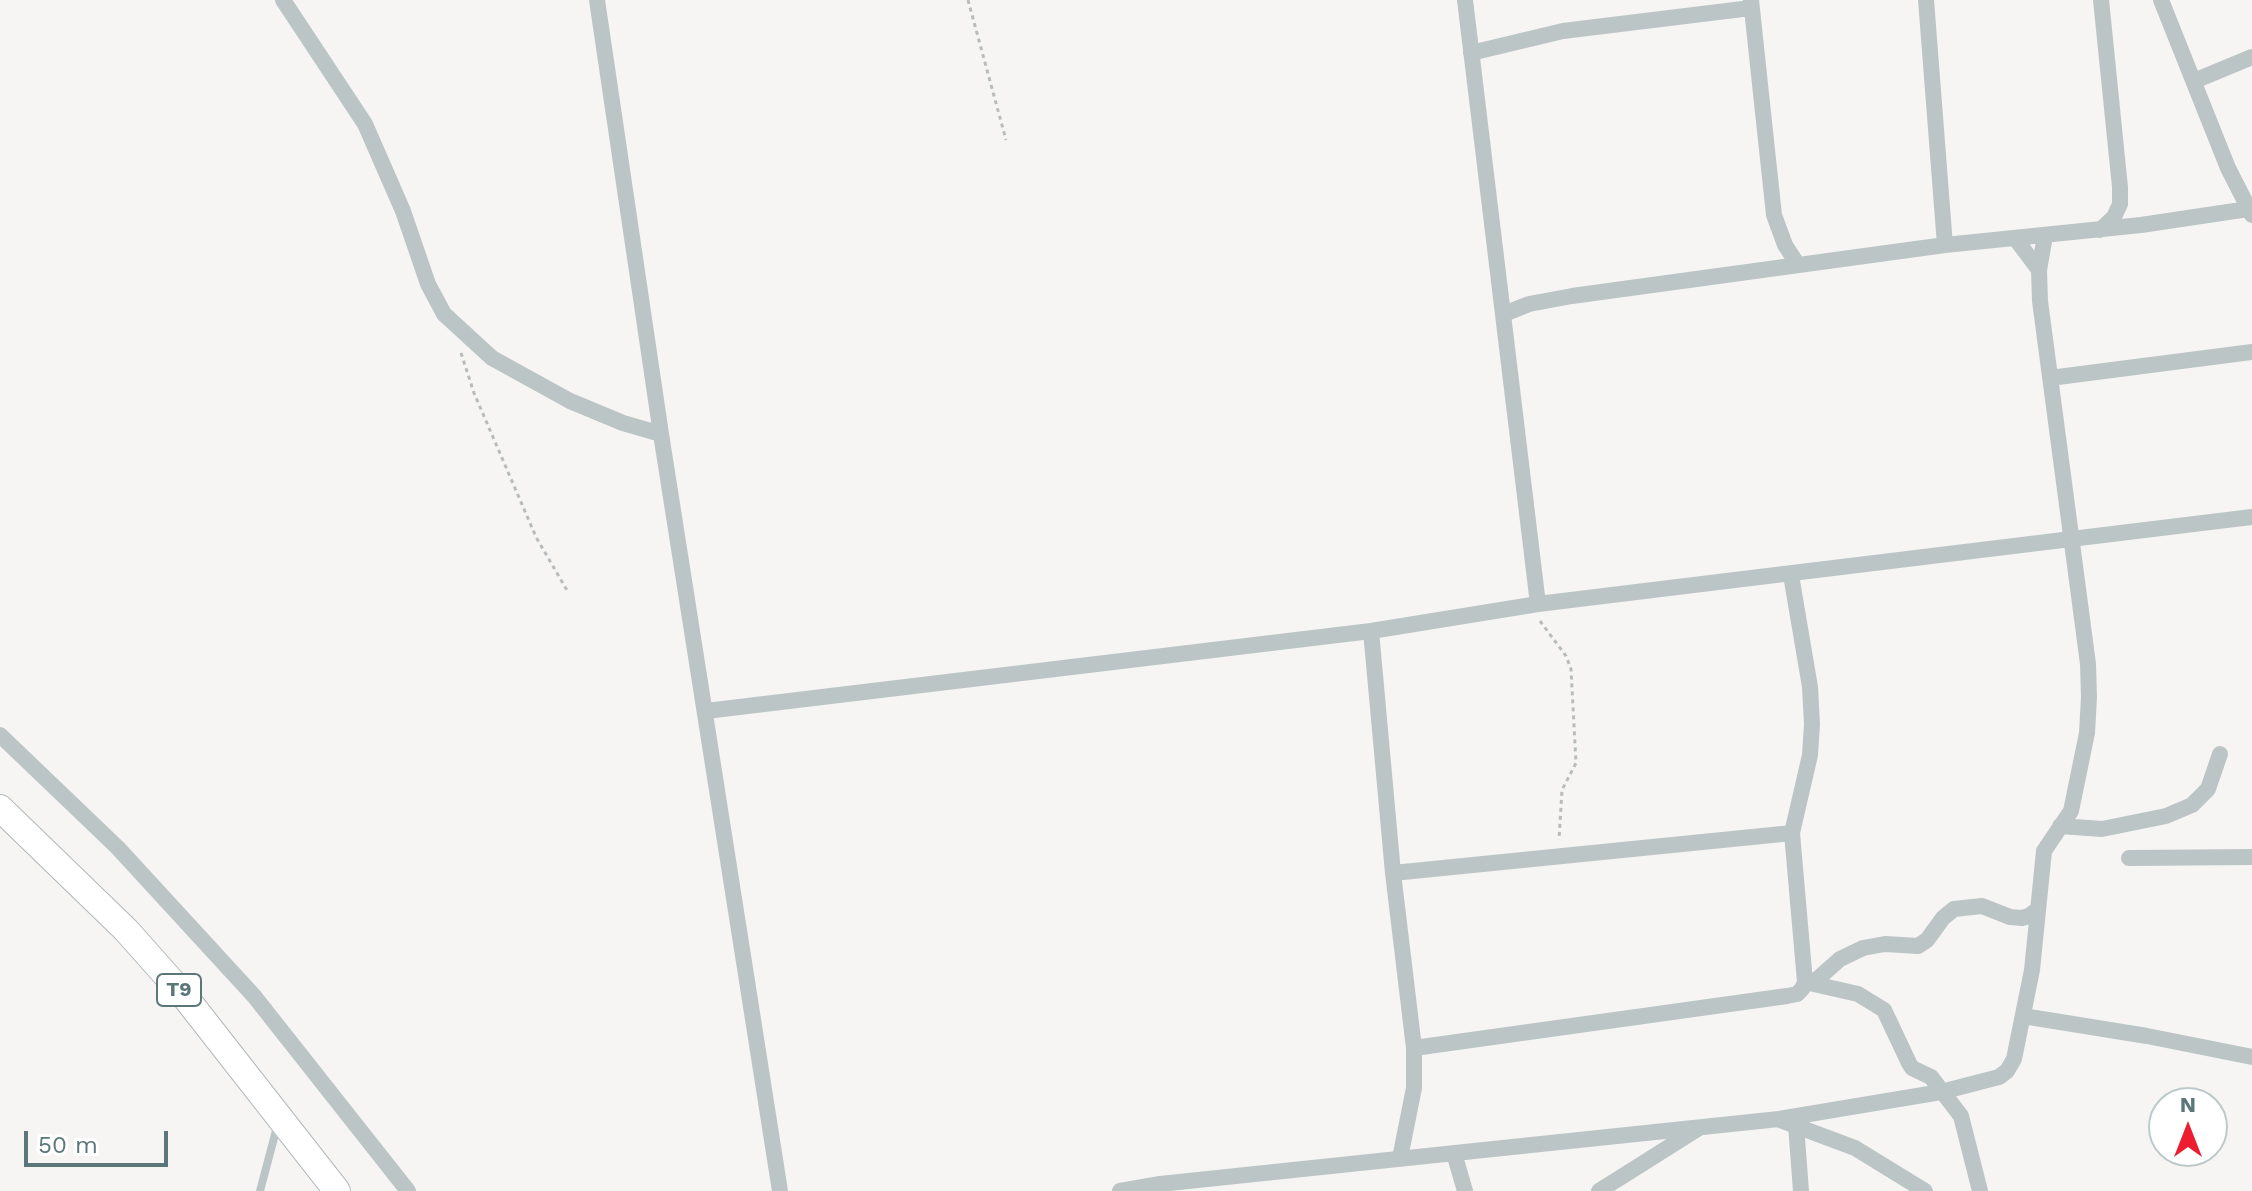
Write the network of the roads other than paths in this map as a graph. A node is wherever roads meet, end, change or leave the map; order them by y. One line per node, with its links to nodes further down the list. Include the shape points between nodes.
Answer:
1 (283, 0): 23 (street, via 365,124 444,314 492,358 570,401)
2 (597, 0): 23 (street)
3 (1465, 0): 8 (street)
4 (1926, 0): 17 (street)
5 (2101, 0): 11 (street)
6 (2161, 0): 10 (street)
7 (1751, 4): 8 (street, via 1563,31); 18 (street, via 1774,215)
8 (1471, 53): 20 (street)
9 (2252, 57): 10 (street)
10 (2194, 81): 12 (street)
11 (2120, 204): 13 (street); 14 (street)
12 (2250, 212): 13 (street)
13 (2141, 225): 14 (street)
14 (2100, 230): 15 (street)
15 (2045, 236): 16 (street); 19 (street)
16 (2015, 238): 17 (street); 19 (street)
17 (1945, 245): 18 (street)
18 (1798, 265): 20 (street, via 1572,296)
19 (2039, 270): 22 (street)
20 (1504, 314): 27 (street)
21 (2252, 352): 22 (street)
22 (2050, 378): 25 (street)
23 (661, 434): 29 (street)
24 (2252, 517): 25 (street)
25 (2070, 540): 26 (street); 33 (street, via 2089,697 2075,795)
26 (1791, 575): 27 (street); 34 (street, via 1812,724)
27 (1533, 604): 28 (street)
28 (1371, 631): 29 (street); 37 (street)
29 (706, 711): 53 (street)
30 (0, 735): 52 (street, via 118,848 254,996)
31 (2220, 754): 33 (street, via 2208,789 2192,805 2102,829)
32 (0, 808): 44 (highway, T9, via 126,930)
33 (2060, 826): 38 (street, via 2044,851)
34 (1792, 833): 37 (street); 39 (street)
35 (2252, 857): 36 (street)
36 (2129, 858)
37 (1393, 873): 41 (street)
38 (2037, 910): 39 (street, via 2022,918 1982,906 1954,909 1918,946 1863,948); 40 (street)
39 (1809, 982): 41 (street, via 1787,996); 43 (street, via 1858,994 1884,1010 1912,1068 1931,1077)
40 (2023, 1016): 42 (street); 43 (street, via 2007,1071)
41 (1414, 1048): 49 (street, via 1414,1088)
42 (2252, 1057)
43 (1941, 1092): 45 (street); 59 (street, via 1961,1116)
44 (279, 1118): 50 (lane); 51 (highway, T9)
45 (1779, 1119): 46 (street); 47 (street)
46 (1796, 1125): 57 (street); 58 (street, via 1855,1148)
47 (1700, 1127): 48 (street); 56 (street)
48 (1454, 1153): 49 (street); 55 (street)
49 (1400, 1158): 54 (street)
50 (260, 1191)
51 (337, 1191)
52 (408, 1191)
53 (780, 1191)
54 (1120, 1191)
55 (1465, 1191)
56 (1599, 1191)
57 (1801, 1191)
58 (1925, 1191)
59 (1980, 1191)

